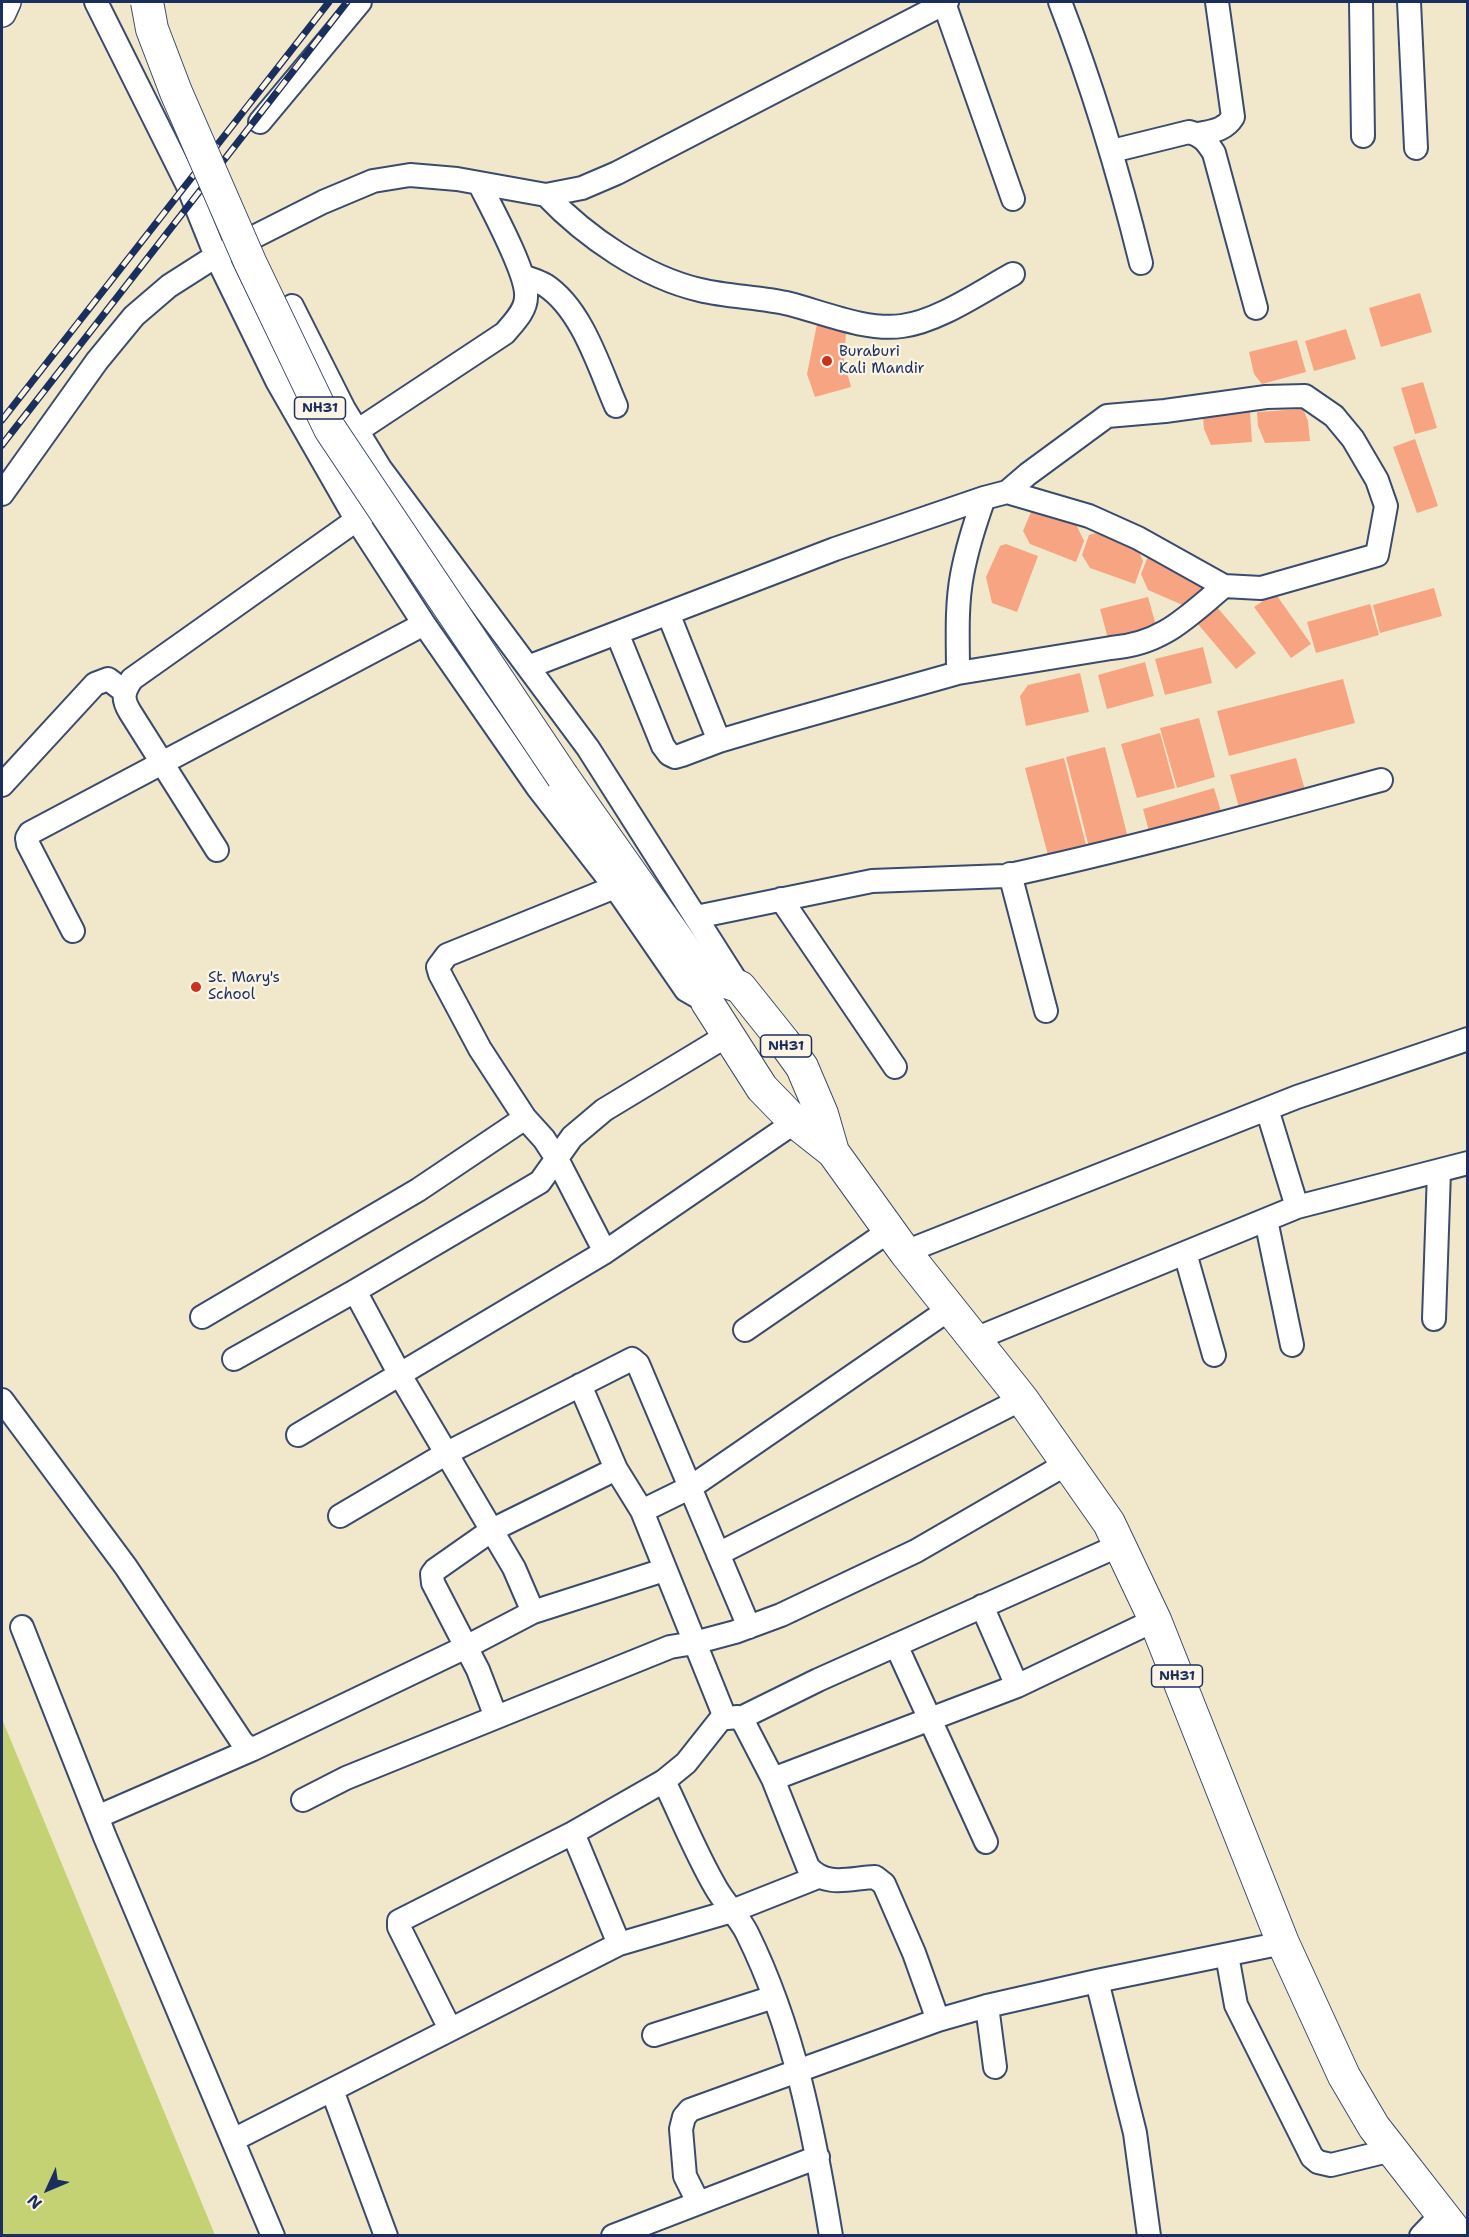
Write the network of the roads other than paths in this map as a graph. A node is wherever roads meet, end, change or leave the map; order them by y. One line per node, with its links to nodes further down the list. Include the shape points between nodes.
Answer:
1 (7, 2): 10 (main road)
2 (96, 2): 19 (street, via 187,184)
3 (147, 2): 49 (highway, NH31, bridge, via 152,28 176,92 250,262 330,429)
4 (360, 2): 11 (street)
5 (946, 2): 17 (street, via 617,173 582,188); 18 (street)
6 (1060, 2): 15 (street)
7 (1216, 2): 12 (street, via 1233,117 1221,129)
8 (1361, 2): 13 (street)
9 (1409, 2): 14 (street)
10 (2, 13)
11 (260, 122)
12 (1199, 134): 15 (street, via 1189,132); 24 (street, via 1214,153)
13 (1363, 136)
14 (1416, 148)
15 (1112, 151): 20 (street)
16 (479, 183): 17 (street); 19 (street, via 410,175 373,181); 22 (street)
17 (546, 195): 21 (street, via 566,216 635,264 667,281 701,291 786,303 868,325 901,326 928,318)
18 (1012, 199)
19 (216, 256): 29 (street, via 169,286 134,316); 31 (street, via 277,381)
20 (1141, 263)
21 (1013, 274)
22 (523, 276): 25 (street, via 558,295 585,334); 26 (street, via 526,298 519,316 505,333)
23 (292, 306): 26 (street)
24 (1256, 308)
25 (616, 406)
26 (357, 431): 28 (street)
27 (1007, 492): 30 (street); 32 (street, via 1089,516); 32 (street, via 1107,416 1305,396 1334,416 1377,480 1386,506 1377,555 1261,588)
28 (399, 493): 31 (street); 36 (street)
29 (2, 494)
30 (984, 498): 33 (street, via 835,549); 37 (street, via 962,576)
31 (356, 519): 34 (street); 38 (street, via 132,679)
32 (1224, 586): 37 (street, via 1154,639 1132,646)
33 (668, 613): 35 (street); 39 (street)
34 (424, 624): 40 (street); 45 (street, via 538,788)
35 (616, 633): 36 (street); 39 (street, via 669,754 682,756)
36 (528, 667): 47 (street, via 588,748)
37 (957, 673): 39 (street)
38 (124, 691): 40 (street, via 124,702); 42 (street, via 108,679 95,684)
39 (719, 741)
40 (161, 763): 43 (street); 48 (street, via 27,838)
41 (1381, 780): 44 (street, via 1127,849)
42 (2, 785)
43 (217, 850)
44 (1010, 874): 46 (street, via 872,881); 51 (street)
45 (615, 887): 49 (street, via 686,990); 58 (street, via 447,956 438,967 480,1048)
46 (781, 899): 47 (street); 55 (street)
47 (696, 917): 50 (street)
48 (73, 931)
49 (704, 987): 50 (highway); 52 (highway, NH31)
50 (740, 987): 54 (highway, NH31)
51 (1046, 1011)
52 (728, 1035): 56 (highway, NH31); 61 (street, via 604,1110 572,1137)
53 (1467, 1039): 57 (street)
54 (784, 1042): 56 (highway, NH31, via 767,1036 750,1045); 60 (highway, NH31, via 802,1067)
55 (895, 1067)
56 (748, 1069): 59 (highway, NH31)
57 (1267, 1108): 64 (street); 66 (street)
58 (525, 1118): 61 (street); 71 (street, via 418,1190)
59 (795, 1122): 60 (highway, NH31); 67 (street)
60 (833, 1152): 66 (highway, NH31)
61 (557, 1159): 67 (street); 69 (street, via 540,1182)
62 (1467, 1164): 63 (street)
63 (1439, 1171): 64 (street); 72 (street)
64 (1297, 1207): 65 (street)
65 (1266, 1220): 68 (street); 75 (street)
66 (897, 1241): 70 (highway, NH31); 73 (street)
67 (605, 1252): 78 (street)
68 (1185, 1253): 74 (street); 76 (street)
69 (355, 1291): 77 (street); 78 (street)
70 (951, 1308): 74 (highway, NH31); 86 (street)
71 (202, 1317)
72 (1434, 1319)
73 (746, 1330)
74 (975, 1339): 80 (highway, NH31)
75 (1292, 1345)
76 (1214, 1355)
77 (234, 1359)
78 (400, 1374): 82 (street); 83 (street)
79 (580, 1385): 83 (street); 85 (street); 86 (street, via 628,1359 636,1362)
80 (1022, 1399): 84 (highway, NH31); 91 (street)
81 (2, 1400): 105 (street, via 120,1558)
82 (298, 1435)
83 (447, 1453): 88 (street); 89 (street)
84 (1068, 1463): 90 (highway, NH31, via 1109,1523); 97 (street, via 916,1551)
85 (616, 1469): 87 (street); 89 (street)
86 (691, 1488): 87 (street); 91 (street)
87 (642, 1510): 92 (street)
88 (340, 1516)
89 (492, 1530): 94 (street); 100 (street, via 432,1574)
90 (1119, 1545): 93 (street); 95 (highway, NH31)
91 (718, 1554): 97 (street)
92 (664, 1570): 94 (street); 98 (street)
93 (982, 1606): 99 (street); 101 (street)
94 (533, 1612): 100 (street)
95 (1155, 1620): 101 (street); 114 (highway, NH31)
96 (22, 1627): 109 (street)
97 (749, 1627): 98 (street)
98 (694, 1643): 102 (street, via 670,1647); 103 (street)
99 (896, 1645): 103 (street); 104 (street)
100 (466, 1647): 102 (street); 105 (street)
101 (1017, 1686): 104 (street)
102 (496, 1717): 108 (street, via 346,1778)
103 (733, 1717): 106 (street); 107 (street)
104 (930, 1720): 106 (street); 111 (street)
105 (251, 1750): 109 (street)
106 (773, 1779): 112 (street, via 808,1867)
107 (664, 1781): 110 (street); 113 (street, via 716,1888)
108 (303, 1800)
109 (97, 1817): 126 (street)
110 (573, 1833): 115 (street); 121 (street, via 399,1922)
111 (986, 1842)
112 (818, 1877): 113 (street); 120 (street, via 875,1877 884,1884)
113 (732, 1911): 115 (street); 118 (street, via 747,1931)
114 (1283, 1943): 116 (street); 127 (highway, NH31, via 1344,2076)
115 (619, 1944): 121 (street)
116 (1227, 1955): 117 (street); 127 (street, via 1236,2005 1312,2157 1331,2165)
117 (1097, 1981): 119 (street); 135 (street, via 1136,2133)
118 (774, 1997): 122 (street); 124 (street)
119 (987, 2006): 120 (street); 123 (street)
120 (938, 2020): 124 (street)
121 (450, 2029): 125 (street)
122 (654, 2035)
123 (995, 2067)
124 (799, 2070): 128 (street); 129 (street, via 686,2114 681,2129 685,2176)
125 (332, 2090): 126 (street); 132 (street)
126 (233, 2140): 131 (street)
127 (1392, 2150): 130 (highway, NH31)
128 (818, 2157): 129 (street); 134 (street)
129 (698, 2202): 133 (street)
130 (1440, 2228)
131 (273, 2235)
132 (386, 2235)
133 (613, 2235)
134 (831, 2235)
135 (1149, 2235)

